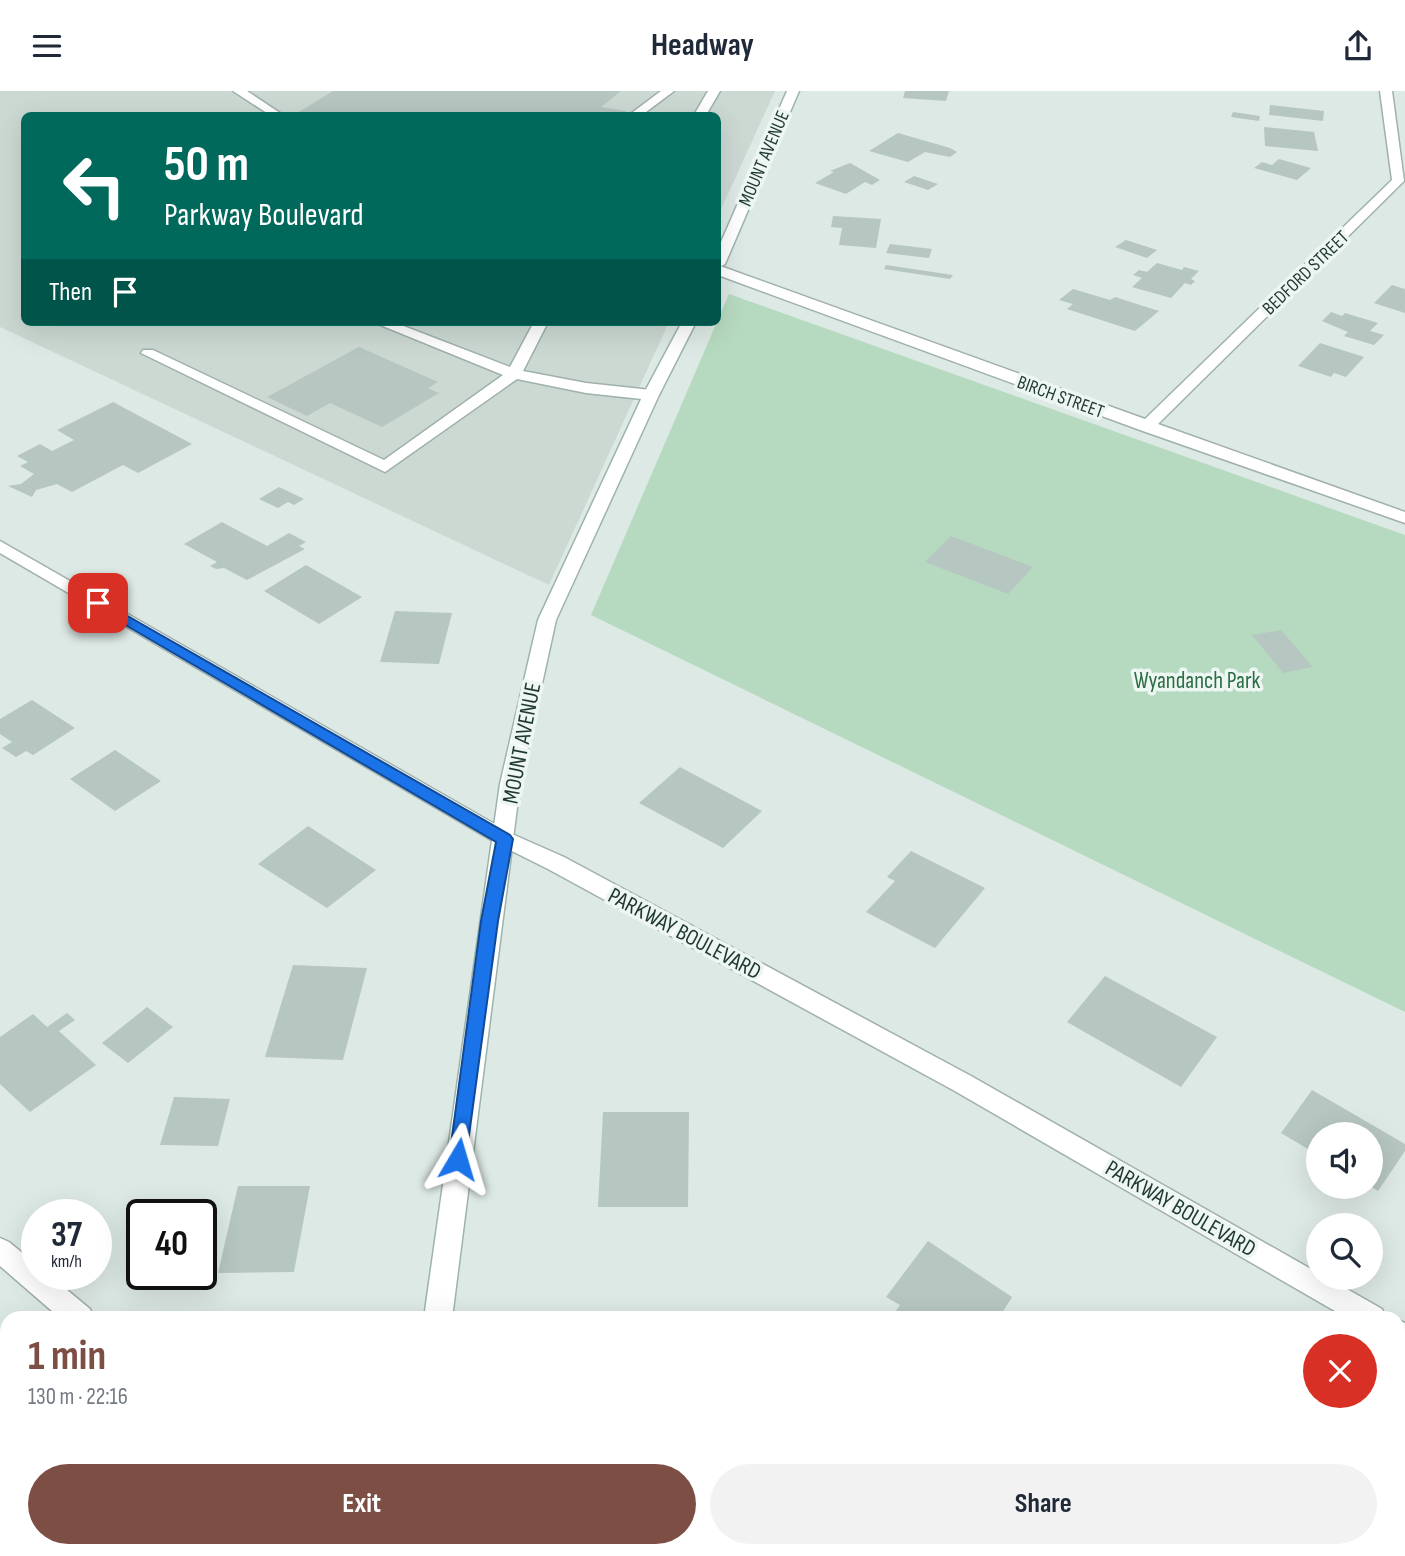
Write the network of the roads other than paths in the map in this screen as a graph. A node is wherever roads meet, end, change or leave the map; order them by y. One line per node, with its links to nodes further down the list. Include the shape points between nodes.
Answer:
1 (239, 91): 6 (street)
2 (668, 91): 7 (street)
3 (714, 91): 8 (street)
4 (793, 91): 9 (street, MOUNT AVENUE)
5 (1386, 91): 17 (street, BEDFORD STREET, via 1398,181)
6 (273, 112)
7 (639, 112)
8 (702, 112)
9 (721, 257)
10 (721, 271): 17 (street, BIRCH STREET)
11 (390, 326): 15 (street)
12 (539, 326): 15 (street)
13 (687, 326): 16 (street, MOUNT AVENUE)
14 (148, 353): 15 (street, via 385,467)
15 (514, 374): 16 (street)
16 (651, 395): 20 (street, MOUNT AVENUE, via 547,620 510,784)
17 (1146, 427): 18 (street, BIRCH STREET)
18 (1405, 518)
19 (0, 546): 20 (street, PARKWAY BOULEVARD)
20 (505, 839): 23 (street, MOUNT AVENUE, via 489,921); 24 (street, PARKWAY BOULEVARD, via 962,1083)
21 (0, 1249): 22 (street)
22 (71, 1311)
23 (439, 1311)
24 (1360, 1311)

